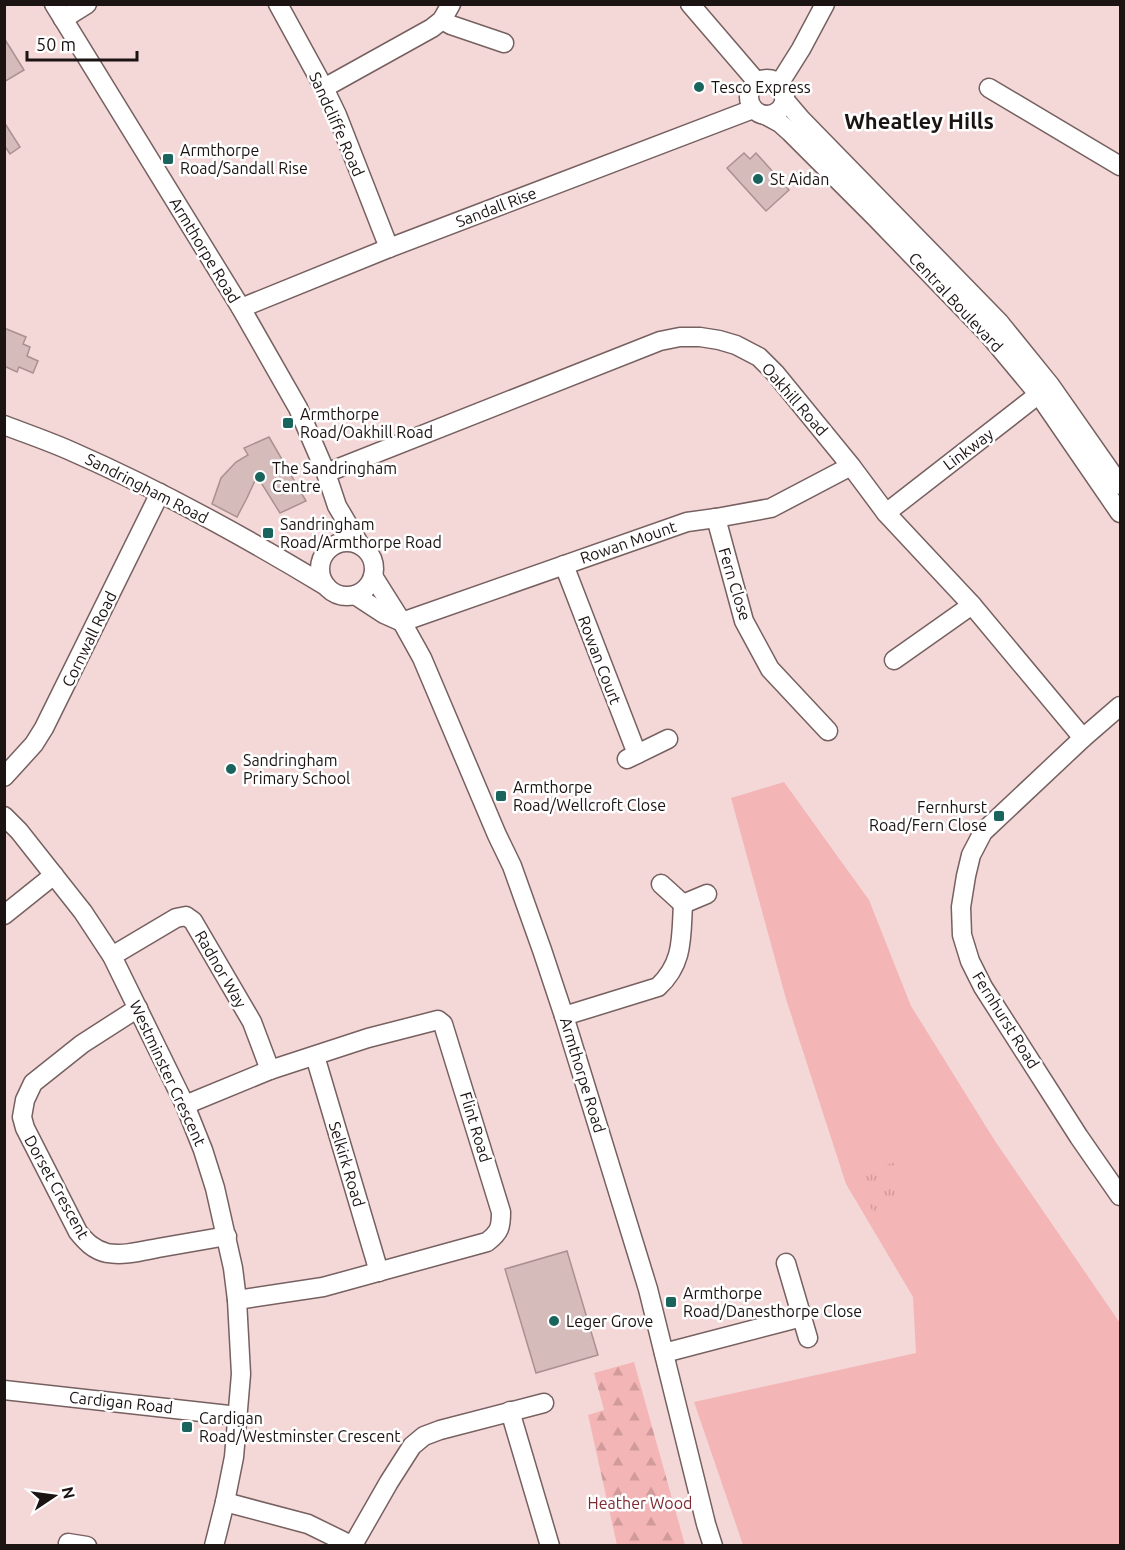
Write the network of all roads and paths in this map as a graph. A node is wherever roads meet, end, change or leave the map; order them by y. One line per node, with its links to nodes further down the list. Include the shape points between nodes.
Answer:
1 (87, 4): 5 (street)
2 (278, 4): 9 (street, Sandcliffe Road)
3 (690, 4): 8 (street)
4 (825, 4): 11 (street)
5 (59, 12): 16 (street, Armthorpe Road)
6 (446, 12): 7 (street, via 451,25); 9 (street, via 432,28)
7 (504, 43)
8 (757, 82): 11 (street, via 770,79); 12 (street, via 749,97)
9 (324, 88): 14 (street, Sandcliffe Road)
10 (990, 88): 13 (street)
11 (782, 91): 12 (street, via 782,108 773,114); 15 (street, Central Boulevard, via 801,119)
12 (759, 112): 14 (street, Sandall Rise); 15 (street, Central Boulevard, via 780,123)
13 (1120, 166)
14 (389, 248): 16 (street, Sandall Rise)
15 (920, 252): 17 (street, Central Boulevard, via 989,335)
16 (241, 308): 20 (street, Armthorpe Road, via 298,408)
17 (1045, 390): 21 (street, Central Boulevard); 24 (street, Linkway); 25 (street, Central Boulevard)
18 (4, 425): 22 (street, Sandringham Road)
19 (851, 465): 20 (street, Oakhill Road, via 759,357 719,340 680,337 660,341); 24 (street, Oakhill Road); 26 (street, Rowan Mount, via 771,508)
20 (326, 473): 23 (street, Armthorpe Road)
21 (1120, 485)
22 (160, 493): 29 (street, Sandringham Road); 41 (street, Cornwall Road, via 45,728)
23 (337, 506): 27 (street, Armthorpe Road); 28 (street)
24 (886, 513): 34 (street, Oakhill Road)
25 (1120, 513)
26 (716, 518): 30 (street, Rowan Mount, via 687,522); 38 (street, Fern Close, via 744,621 770,669)
27 (360, 545): 28 (street, via 337,544); 31 (street, via 373,563)
28 (326, 553): 29 (street); 32 (street, via 320,566)
29 (284, 561): 32 (street, Sandringham Road)
30 (564, 565): 35 (street, Rowan Mount); 40 (street, Rowan Court, via 632,757)
31 (373, 576): 33 (street, via 368,586); 35 (street, Armthorpe Road)
32 (326, 586): 33 (street, via 334,593)
33 (355, 595): 35 (street)
34 (972, 605): 36 (street); 39 (street, Oakhill Road)
35 (402, 622): 50 (street, Armthorpe Road, via 422,658 512,866)
36 (894, 660)
37 (1120, 706): 39 (street, Fernhurst Road)
38 (828, 731)
39 (1083, 738): 54 (street, Fernhurst Road, via 983,832 966,876 962,935 983,987)
40 (668, 739)
41 (4, 777)
42 (4, 816): 43 (street, Westminster Crescent)
43 (54, 875): 47 (street); 48 (street, Westminster Crescent)
44 (661, 884): 46 (street)
45 (707, 894): 46 (street)
46 (683, 904): 50 (street, via 675,967 658,987)
47 (4, 915)
48 (112, 956): 49 (street, Westminster Crescent); 52 (street, Radnor Way, via 176,918 186,916 193,921 252,1022)
49 (138, 1008): 53 (street, Westminster Crescent); 55 (street, Dorset Crescent, via 82,1044 33,1083 24,1100 25,1128 78,1232 98,1250 122,1254)
50 (564, 1016): 61 (street, Armthorpe Road)
51 (315, 1056): 52 (street, Flint Road); 57 (street, Selkirk Road); 57 (street, Flint Road, via 368,1038 438,1020 443,1023 501,1212 500,1230 488,1242)
52 (270, 1070): 53 (street, Flint Road)
53 (185, 1104): 55 (street, Westminster Crescent, via 203,1150)
54 (1120, 1196)
55 (227, 1236): 58 (street, Westminster Crescent)
56 (786, 1263): 59 (street)
57 (379, 1272): 58 (street, Flint Road, via 323,1287)
58 (237, 1300): 65 (street, Westminster Crescent, via 241,1374)
59 (802, 1317): 60 (street); 61 (street)
60 (808, 1338)
61 (664, 1353): 72 (street, Armthorpe Road)
62 (4, 1390): 65 (street, Cardigan Road)
63 (544, 1403): 64 (street)
64 (510, 1411): 70 (street, via 440,1430 412,1446); 71 (street)
65 (238, 1416): 66 (street, Westminster Crescent)
66 (225, 1502): 69 (street, Westminster Crescent); 70 (street, via 308,1524)
67 (68, 1543): 68 (street)
68 (87, 1545)
69 (214, 1545)
70 (353, 1545)
71 (550, 1545)
72 (713, 1545)

